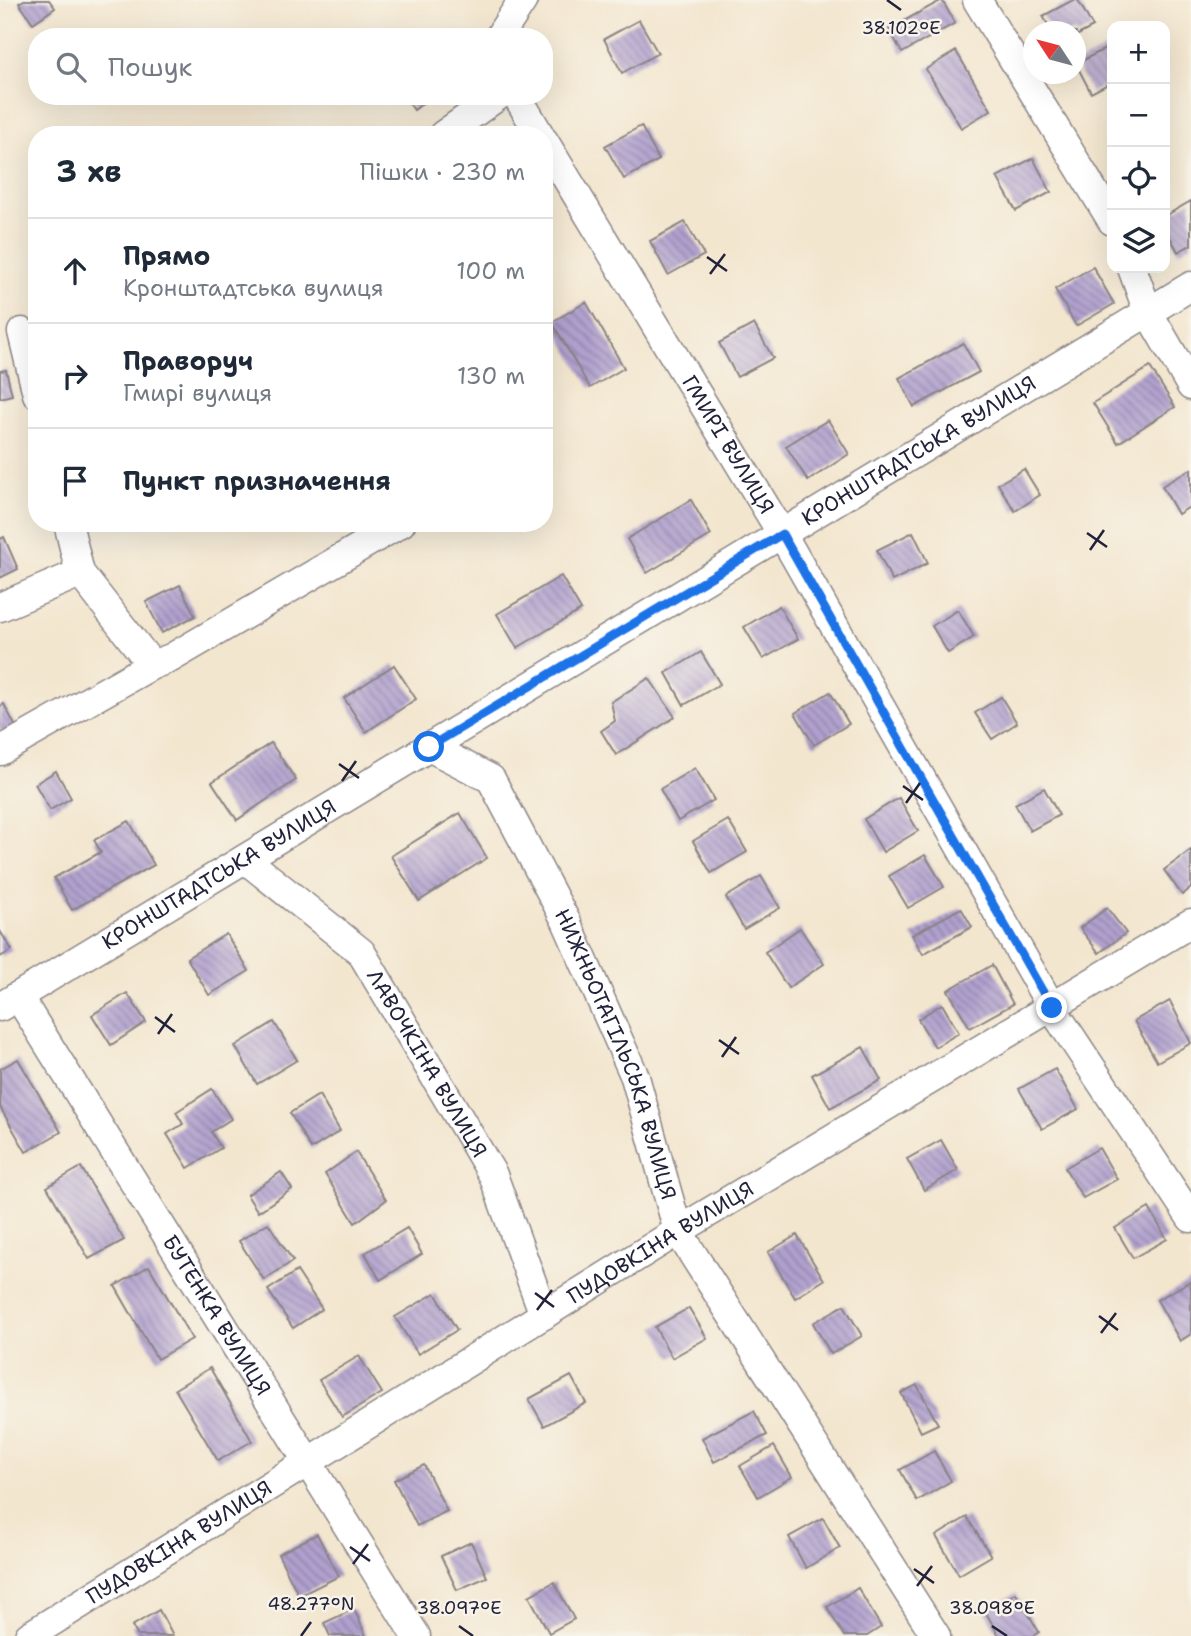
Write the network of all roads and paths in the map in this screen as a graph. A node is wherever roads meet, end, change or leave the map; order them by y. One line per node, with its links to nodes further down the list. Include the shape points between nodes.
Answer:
1 (523, 0): 3 (street)
2 (977, 0): 9 (street)
3 (505, 28)
4 (485, 105): 6 (street)
5 (522, 105): 7 (street)
6 (456, 126)
7 (535, 126)
8 (553, 156): 18 (street, ГМИРІ ВУЛИЦЯ)
9 (1107, 213)
10 (1134, 273): 12 (street)
11 (1191, 286): 12 (street, КРОНШТАДТСЬКА ВУЛИЦЯ)
12 (1148, 313): 15 (street); 18 (street, КРОНШТАДТСЬКА ВУЛИЦЯ)
13 (20, 332): 14 (street)
14 (28, 361)
15 (1191, 386)
16 (70, 532): 19 (street)
17 (386, 532): 21 (street)
18 (782, 534): 22 (street, КРОНШТАДТСЬКА ВУЛИЦЯ); 27 (street, ГМИРІ ВУЛИЦЯ)
19 (80, 573): 20 (street); 21 (street)
20 (0, 607)
21 (152, 666): 23 (street)
22 (429, 747): 24 (street, КРОНШТАДТСЬКА ВУЛИЦЯ); 29 (street, НИЖНЬОТАГІЛЬСЬКА ВУЛИЦЯ, via 491,779 566,920 635,1077)
23 (0, 751)
24 (245, 859): 26 (street, КРОНШТАДТСЬКА ВУЛИЦЯ); 30 (street, ЛАВОЧКІНА ВУЛИЦЯ, via 361,952 493,1175)
25 (1191, 923): 27 (street, ПУДОВКІНА ВУЛИЦЯ)
26 (9, 1001): 31 (street, БУТЕНКА ВУЛИЦЯ)
27 (1052, 1008): 28 (street, ГМИРІ ВУЛИЦЯ); 29 (street, ПУДОВКІНА ВУЛИЦЯ)
28 (1191, 1219)
29 (678, 1231): 30 (street, ПУДОВКІНА ВУЛИЦЯ); 34 (street, НИЖНЬОТАГІЛЬСЬКА ВУЛИЦЯ)
30 (544, 1315): 31 (street, ПУДОВКІНА ВУЛИЦЯ)
31 (306, 1464): 32 (street, ПУДОВКІНА ВУЛИЦЯ); 33 (street, БУТЕНКА ВУЛИЦЯ)
32 (29, 1636)
33 (416, 1636)
34 (936, 1636)

